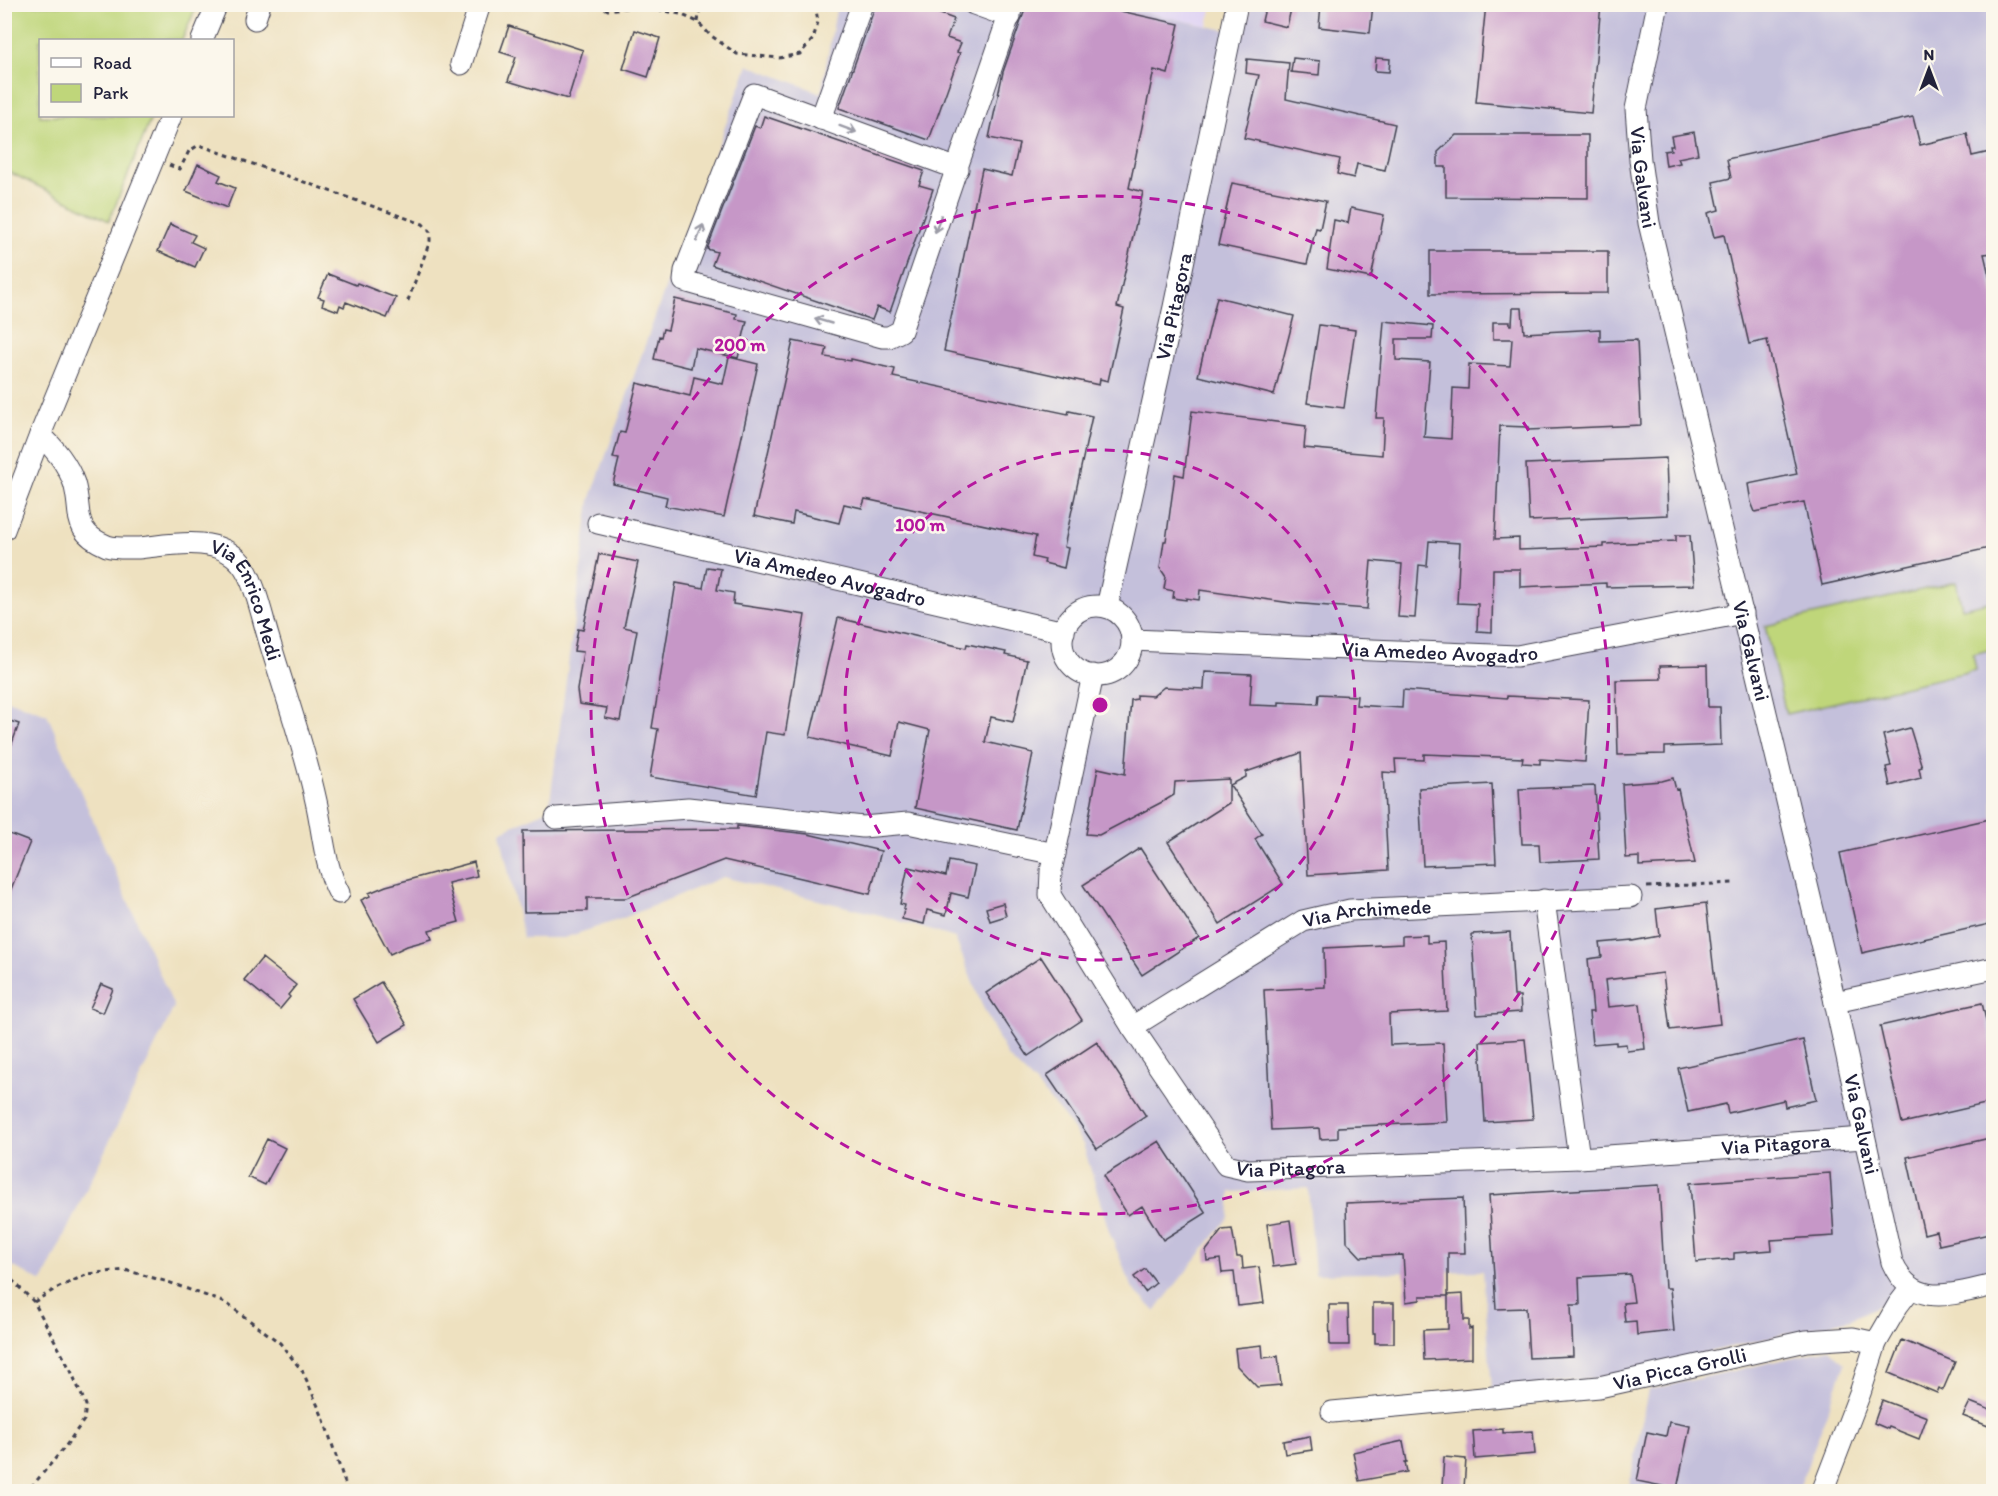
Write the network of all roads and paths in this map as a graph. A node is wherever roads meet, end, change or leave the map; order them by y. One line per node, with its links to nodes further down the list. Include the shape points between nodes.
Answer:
1 (217, 4): 12 (street)
2 (480, 4): 13 (street)
3 (597, 4): 11 (path, via 608,10 640,6 659,9)
4 (700, 4): 11 (path)
5 (815, 4): 11 (path, via 818,22 813,39 800,54 779,58 738,54)
6 (862, 4): 15 (street)
7 (974, 4): 10 (street)
8 (1237, 4): 22 (street, Via Pitagora)
9 (1658, 4): 23 (street, Via Galvani, via 1636,109 1640,160 1649,223)
10 (1011, 11): 17 (street)
11 (698, 22)
12 (202, 39)
13 (461, 64)
14 (171, 117): 16 (street)
15 (821, 119): 17 (street, one-way to 17); 17 (street, one-way to 15, via 901,331 889,337 684,281 754,94)
16 (154, 158): 18 (path, via 180,169 189,151 200,145 423,224 430,241); 19 (street)
17 (958, 169)
18 (407, 303)
19 (40, 435): 21 (street); 31 (street, Via Enrico Medi, via 64,463 74,483 81,528 96,540 110,547 130,548 215,545 242,564 257,599 306,758 332,881)
20 (598, 523): 24 (street, Via Amedeo Avogadro)
21 (4, 531)
22 (1107, 607): 24 (street, via 1085,608 1076,613); 25 (street, via 1125,620)
23 (1743, 613): 25 (street, Via Amedeo Avogadro, via 1517,656); 34 (street, Via Galvani)
24 (1064, 632): 26 (street, via 1065,655 1081,672)
25 (1132, 640): 26 (street, via 1131,652 1116,671)
26 (1092, 675): 28 (street, Via Pitagora)
27 (556, 818): 28 (street, via 688,808 863,826 908,823)
28 (1055, 854): 35 (street, Via Pitagora, via 1050,895)
29 (1735, 883): 30 (path)
30 (1638, 892): 32 (street, Via Archimede)
31 (339, 893)
32 (1544, 900): 35 (street, Via Archimede, via 1350,910 1303,921); 37 (street)
33 (1994, 968): 34 (street)
34 (1835, 1002): 36 (street, Via Galvani)
35 (1132, 1027): 37 (street, Via Pitagora, via 1226,1165 1248,1170)
36 (1864, 1138): 37 (street, Via Pitagora); 40 (street, Via Galvani, via 1892,1262 1898,1277)
37 (1579, 1158)
38 (4, 1275): 41 (path)
39 (1994, 1285): 40 (street, via 1936,1295 1921,1294)
40 (1911, 1288): 42 (street)
41 (34, 1302): 44 (path, via 86,1406 84,1420); 45 (path, via 88,1274 125,1270 226,1303 280,1343 303,1372)
42 (1876, 1343): 43 (street, Via Picca Grolli, via 1852,1338 1806,1341 1599,1387); 46 (street)
43 (1332, 1412)
44 (27, 1491)
45 (348, 1491)
46 (1822, 1491)

